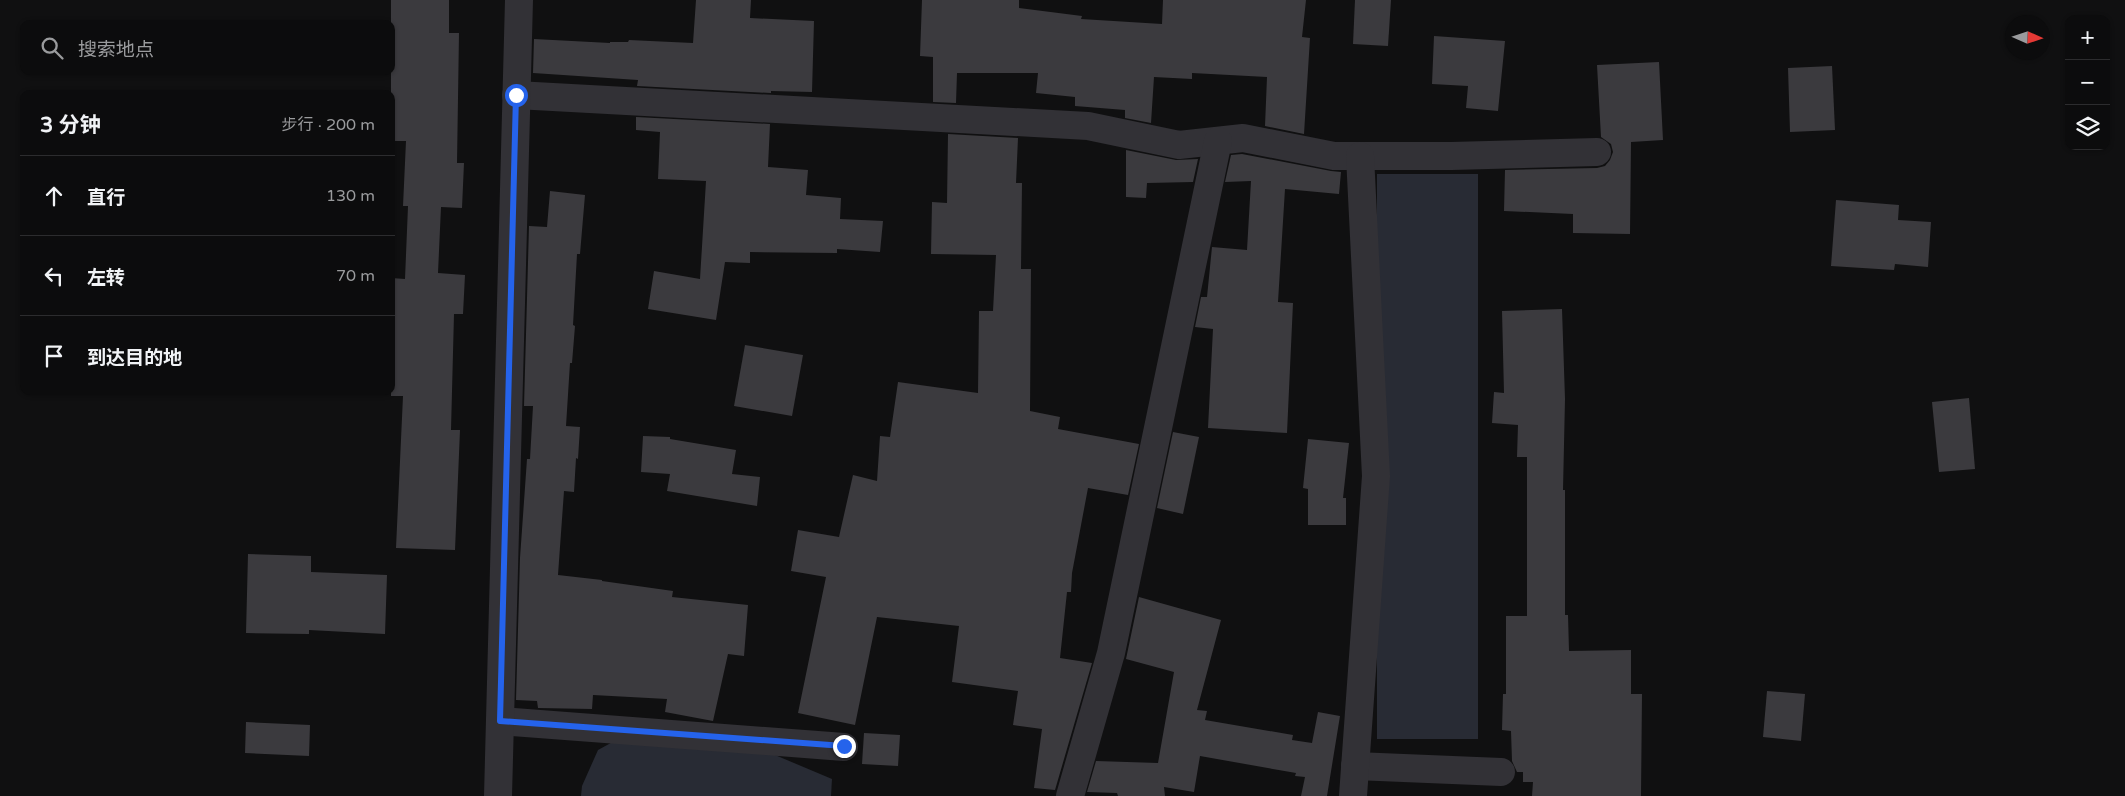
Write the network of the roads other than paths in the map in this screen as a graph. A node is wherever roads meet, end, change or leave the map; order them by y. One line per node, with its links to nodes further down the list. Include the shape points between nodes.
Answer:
1 (519, 0): 2 (street)
2 (516, 95): 3 (street, via 1088,126 1179,145); 6 (street)
3 (1218, 141): 5 (street, via 1243,138 1334,156); 11 (street, via 1111,653)
4 (1597, 152): 5 (street)
5 (1360, 156): 8 (street, via 1376,476)
6 (500, 721): 7 (street); 10 (street)
7 (844, 746)
8 (1355, 766): 9 (street); 12 (street)
9 (1501, 772)
10 (498, 796)
11 (1070, 796)
12 (1353, 796)

